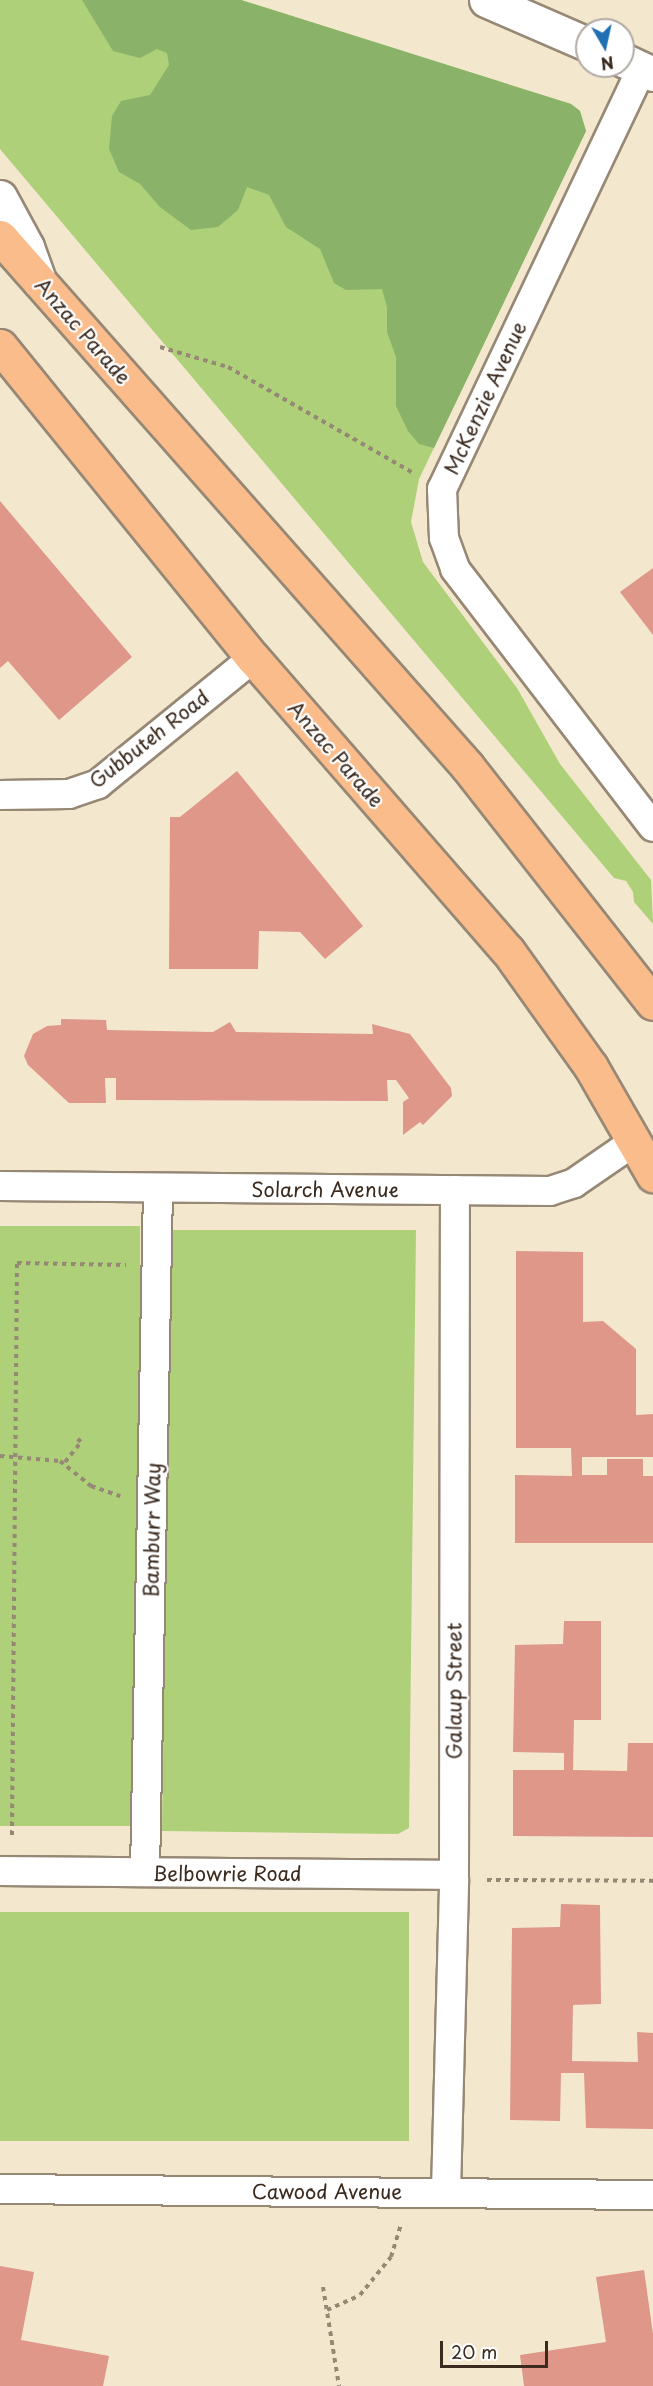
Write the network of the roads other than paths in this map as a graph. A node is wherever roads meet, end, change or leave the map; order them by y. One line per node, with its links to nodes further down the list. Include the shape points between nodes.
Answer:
1 (486, 0): 2 (street)
2 (575, 39)
3 (639, 68): 10 (street, McKenzie Avenue, via 442,489 444,538 455,569)
4 (0, 197): 6 (street, via 27,247)
5 (0, 237): 6 (main road, Anzac Parade)
6 (41, 284): 11 (main road, Anzac Parade, via 467,766)
7 (0, 346): 8 (main road, Anzac Parade)
8 (253, 658): 9 (street, Gubbuteh Road, via 98,784 69,794); 12 (main road, Anzac Parade, via 508,951 591,1067)
9 (0, 795)
10 (653, 827)
11 (653, 1003)
12 (635, 1141): 13 (main road, Anzac Parade); 16 (street, Solarch Avenue, via 583,1179 559,1190)
13 (653, 1175)
14 (0, 1186): 15 (street, Solarch Avenue)
15 (159, 1188): 16 (street, Solarch Avenue); 18 (street, Bamburr Way)
16 (455, 1190): 19 (street, Galaup Street)
17 (0, 1871): 18 (street, Belbowrie Road)
18 (145, 1872): 19 (street, Belbowrie Road)
19 (453, 1877): 21 (street, Galaup Street)
20 (0, 2189): 21 (street, Cawood Avenue)
21 (446, 2192): 22 (street, Cawood Avenue)
22 (653, 2194)

